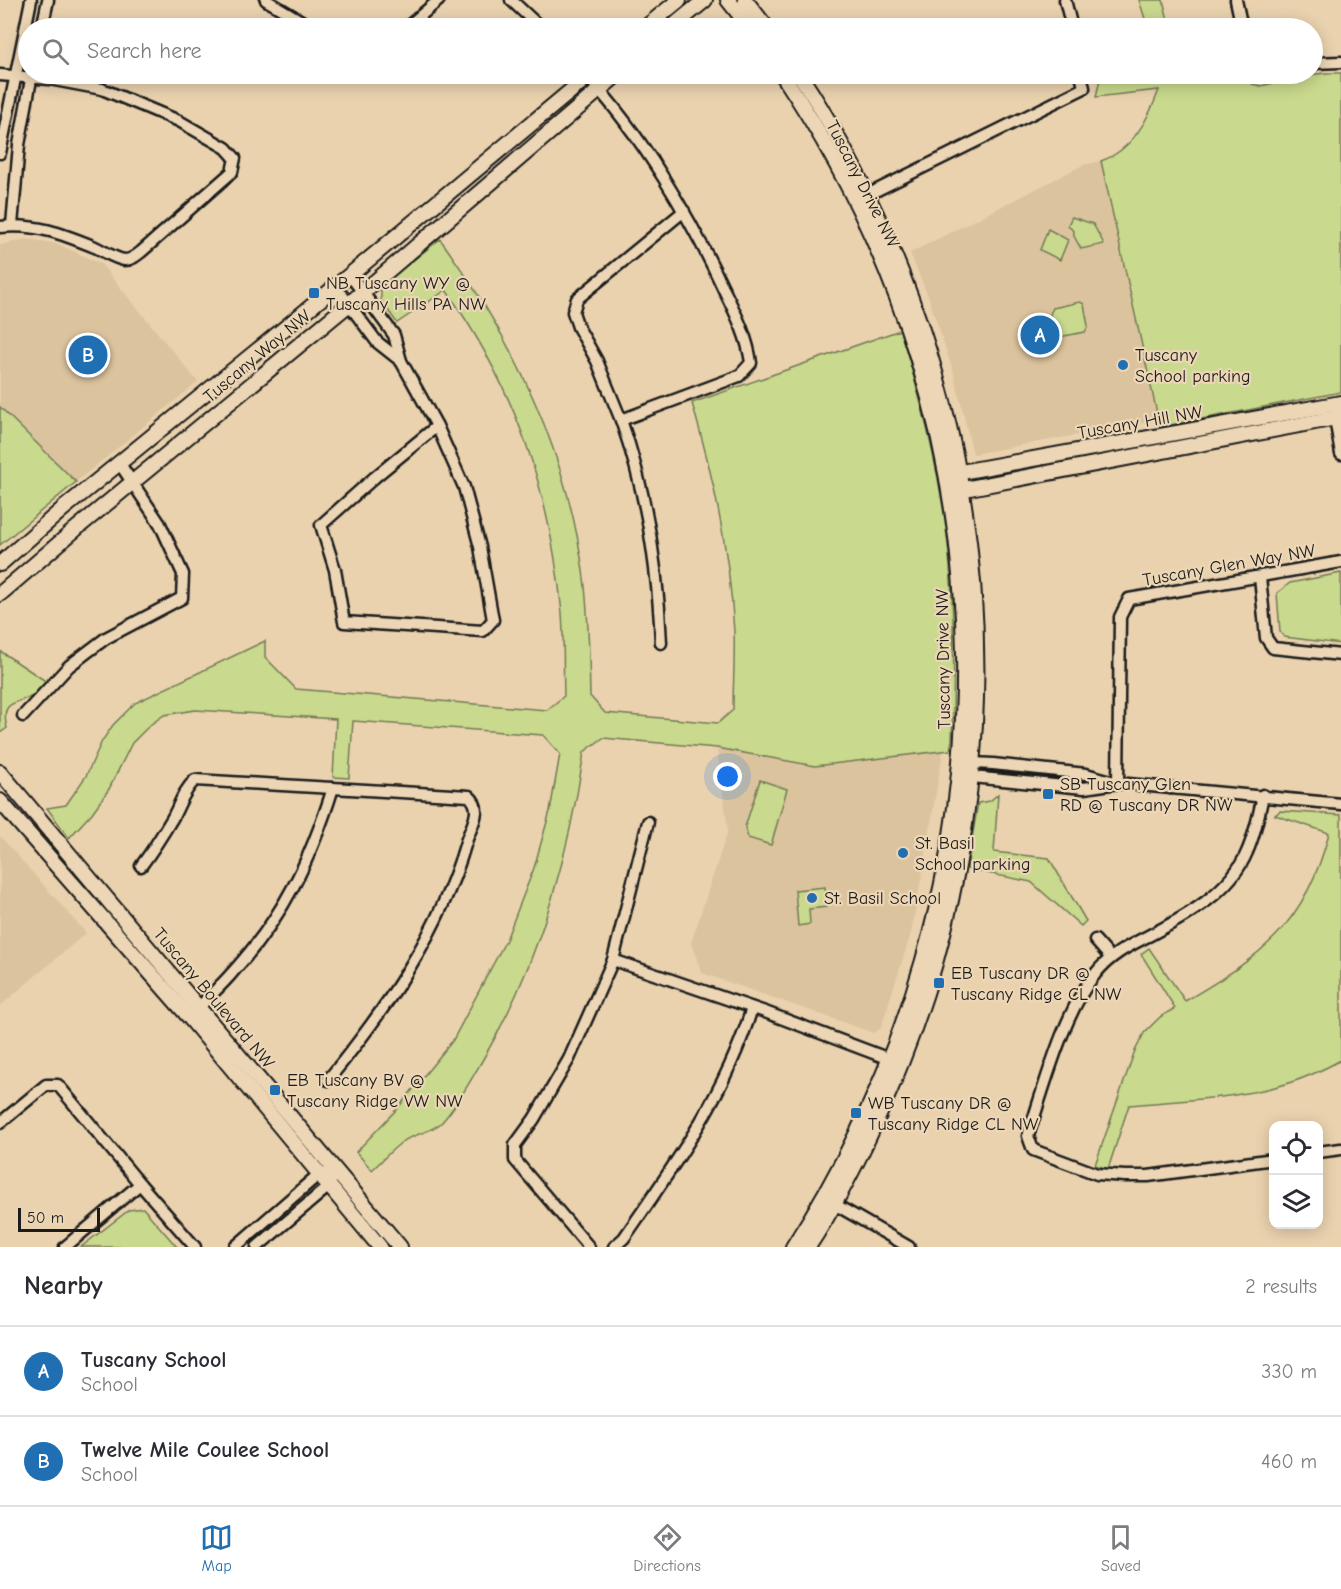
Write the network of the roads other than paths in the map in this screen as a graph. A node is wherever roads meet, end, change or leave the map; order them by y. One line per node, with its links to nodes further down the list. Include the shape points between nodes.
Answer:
1 (31, 0): 12 (street)
2 (48, 0): 13 (street)
3 (266, 0): 14 (street)
4 (439, 0): 15 (street)
5 (511, 0): 16 (street)
6 (679, 0): 17 (street)
7 (705, 0): 18 (street)
8 (728, 0): 19 (street)
9 (745, 0): 20 (street)
10 (1065, 0): 21 (street)
11 (1236, 0): 22 (street)
12 (27, 18)
13 (44, 18)
14 (296, 18)
15 (418, 18)
16 (530, 18)
17 (657, 18)
18 (683, 18)
19 (742, 18)
20 (759, 18)
21 (1070, 18)
22 (1240, 18)
23 (18, 58): 27 (street)
24 (1341, 62): 25 (street)
25 (1323, 63)
26 (0, 75): 27 (street)
27 (14, 76): 28 (street); 38 (street)
28 (18, 76)
29 (30, 84): 41 (street, via 19,146)
30 (77, 84): 41 (street, via 102,89 179,121 226,148 235,158 232,172 129,260 57,232)
31 (576, 84): 43 (street, Tuscany Way NW)
32 (595, 84): 37 (street)
33 (605, 84): 37 (street, Tuscany Way NW)
34 (788, 84): 39 (street, Tuscany Drive NW)
35 (805, 84): 39 (street, Tuscany Drive NW, via 838,138)
36 (1083, 84): 39 (street, via 1084,88)
37 (599, 89): 40 (street); 45 (street, Tuscany Way NW)
38 (0, 153)
39 (862, 198): 53 (street, Tuscany Drive NW)
40 (684, 211): 49 (street, via 577,299 573,312); 49 (street, via 713,264 752,363 739,376)
41 (12, 225): 42 (street)
42 (0, 226)
43 (350, 275): 44 (street, Tuscany Way NW); 45 (street)
44 (336, 286): 46 (street); 52 (street, Tuscany Way NW)
45 (362, 293): 46 (street, Tuscany Way NW); 47 (street, via 394,335)
46 (349, 304): 47 (street, via 377,342); 54 (street, Tuscany Way NW)
47 (401, 361): 50 (street)
48 (1339, 411): 51 (street); 53 (street, Tuscany Hill NW); 55 (street, Tuscany Hill NW)
49 (621, 420): 61 (street, via 651,542)
50 (437, 426): 50 (street, via 464,488 493,620 483,631 344,622 335,570 321,525)
51 (1341, 454)
52 (120, 464): 54 (street); 58 (street, Tuscany Way NW)
53 (952, 474): 55 (street, Tuscany Drive NW); 56 (street, Tuscany Drive NW)
54 (133, 482): 60 (street, Tuscany Way NW); 63 (street, via 160,524 183,574 183,598 106,638 69,666)
55 (962, 489): 56 (street, Tuscany Hill NW); 64 (street, Tuscany Drive NW, via 975,617 976,694)
56 (948, 492): 64 (street, Tuscany Drive NW, via 963,619)
57 (1341, 562): 59 (street, Tuscany Glen Way NW)
58 (0, 564)
59 (1260, 577): 62 (street, via 1266,638 1273,648); 66 (street, Tuscany Glen Way NW, via 1129,599 1120,617)
60 (0, 594)
61 (661, 643)
62 (1341, 655)
63 (23, 716)
64 (968, 769): 66 (street, via 1084,788); 78 (street, Tuscany Drive NW, via 965,829 950,906 931,979)
65 (0, 772): 77 (street, Tuscany Boulevard NW)
66 (1118, 783): 68 (street)
67 (333, 788): 72 (street, via 195,780 186,788 165,832); 77 (street, via 318,836 284,905 233,972); 79 (street, via 469,796 477,810 460,866 413,965 369,1030)
68 (1263, 795): 70 (street); 74 (street, via 1247,854 1228,881 1201,906)
69 (0, 801): 77 (street, Tuscany Boulevard NW)
70 (1341, 804)
71 (648, 822): 75 (street)
72 (141, 866)
73 (1095, 940): 74 (street)
74 (1110, 957): 83 (street, via 1080,996 1064,1032 1028,1136 1033,1150 1097,1174 1125,1176)
75 (613, 960): 76 (street); 95 (street, via 569,1059 515,1144 515,1160)
76 (752, 1008): 78 (street); 96 (street, via 742,1040 691,1139)
77 (194, 1013): 84 (street, Tuscany Boulevard NW); 85 (street, Tuscany Boulevard NW)
78 (896, 1062): 88 (street, Tuscany Drive NW, via 873,1128)
79 (328, 1080)
80 (0, 1123): 86 (street, via 46,1085 58,1084)
81 (1341, 1149): 82 (street)
82 (1323, 1151)
83 (1269, 1160)
84 (336, 1170): 85 (street); 87 (street); 94 (street, Tuscany Boulevard NW)
85 (318, 1175): 87 (street, Tuscany Boulevard NW); 91 (street)
86 (140, 1184): 89 (street); 90 (street)
87 (329, 1186): 92 (street); 93 (street, Tuscany Boulevard NW)
88 (829, 1201): 97 (street, Tuscany Drive NW); 98 (street, Tuscany Drive NW); 99 (street)
89 (65, 1247)
90 (195, 1247)
91 (234, 1247)
92 (257, 1247)
93 (380, 1247)
94 (400, 1247)
95 (589, 1247)
96 (614, 1247)
97 (793, 1247)
98 (808, 1247)
99 (909, 1247)

